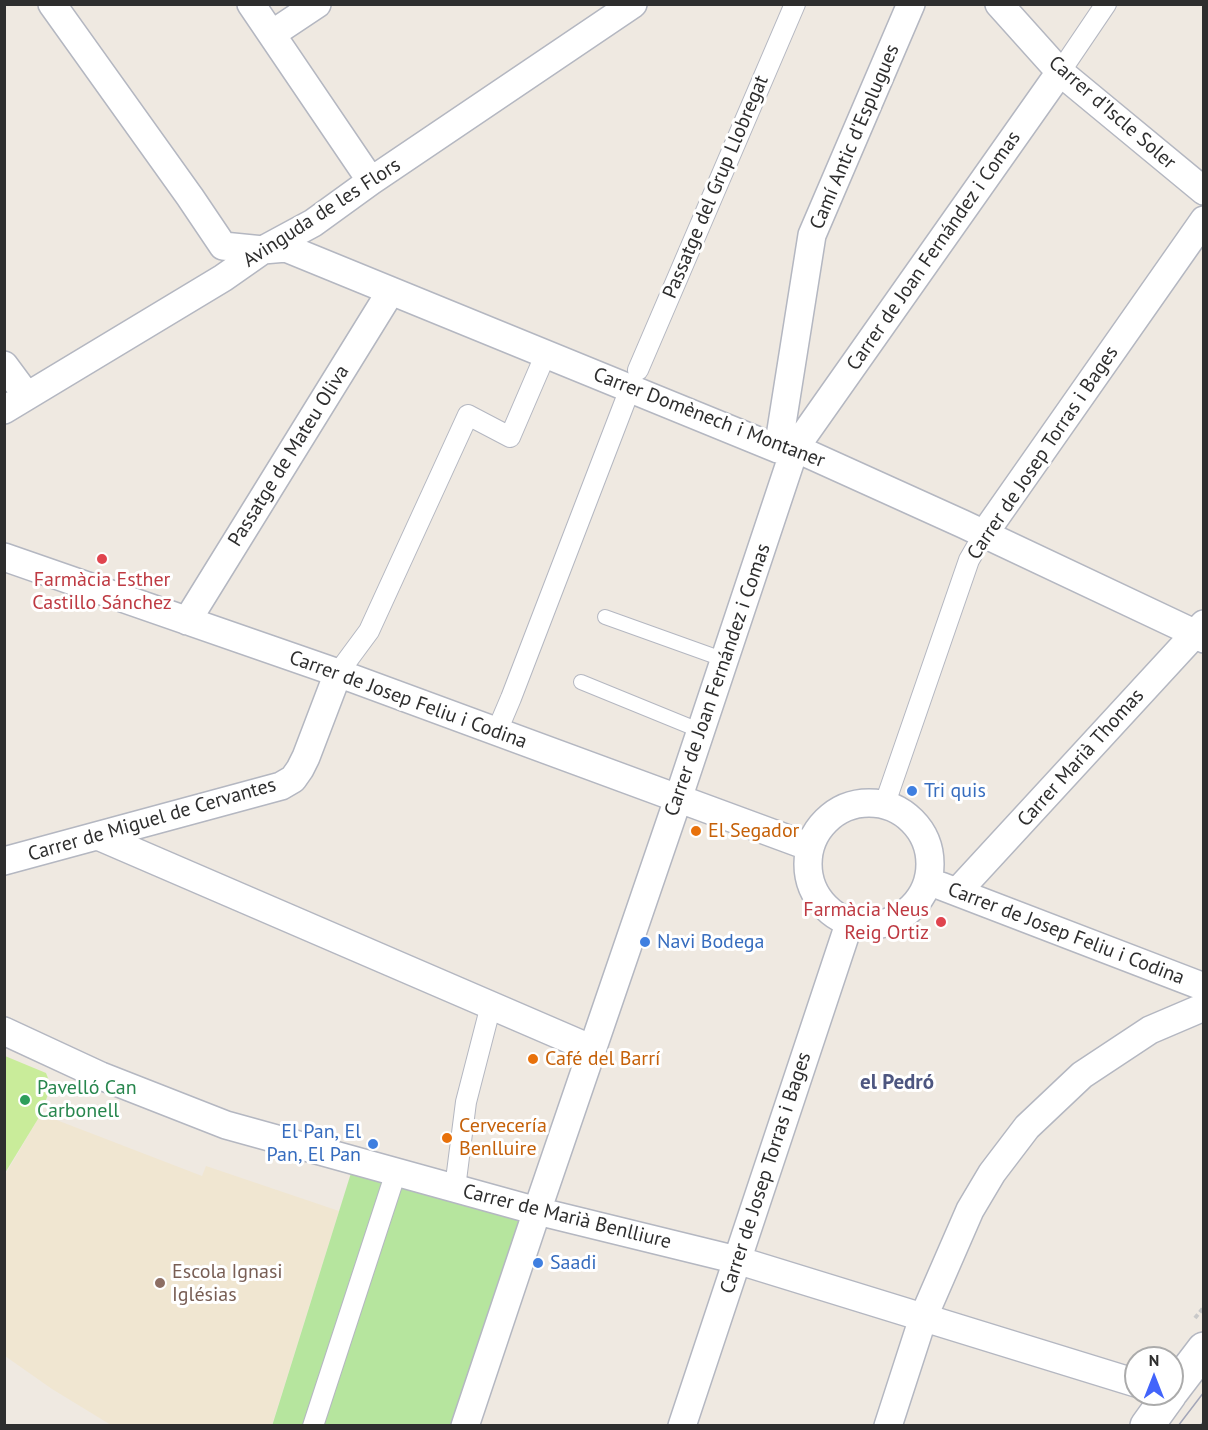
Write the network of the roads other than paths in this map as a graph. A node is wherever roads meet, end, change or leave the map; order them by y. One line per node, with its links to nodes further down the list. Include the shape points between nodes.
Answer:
1 (52, 4): 14 (street, Carrer Domènech i Montaner, via 223,246)
2 (251, 4): 9 (street)
3 (317, 4): 9 (street)
4 (633, 4): 11 (street, Avinguda de les Flors)
5 (795, 4): 18 (street, Passatge del Grup Llobregat)
6 (911, 4): 21 (street, Camí Antic d'Esplugues, via 812,236)
7 (999, 4): 10 (street, Carrer d'Iscle Soler)
8 (1106, 4): 10 (street, Carrer de Joan Fernández i Comas)
9 (272, 34): 11 (street)
10 (1060, 72): 12 (street, Carrer d'Iscle Soler); 21 (street, Carrer de Joan Fernández i Comas)
11 (371, 181): 14 (street, Avinguda de les Flors, via 313,223)
12 (1203, 191)
13 (1203, 220): 22 (street, Carrer de Josep Torras i Bages)
14 (263, 250): 15 (street, Carrer Domènech i Montaner, via 286,248); 20 (street, Avinguda de les Flors)
15 (388, 290): 16 (street, Carrer Domènech i Montaner); 25 (street, Passatge de Mateu Oliva)
16 (544, 354): 21 (street, Carrer Domènech i Montaner); 28 (street, via 510,437 468,415 369,631)
17 (4, 364): 20 (street)
18 (638, 370)
19 (626, 399): 30 (street)
20 (16, 403)
21 (787, 448): 22 (street, Carrer Domènech i Montaner); 27 (street, Carrer de Joan Fernández i Comas)
22 (984, 534): 26 (street, Carrer Domènech i Montaner); 33 (street, Carrer de Josep Torras i Bages, via 969,560)
23 (4, 557): 25 (street, Carrer de Josep Feliu i Codina)
24 (605, 617): 27 (lane)
25 (187, 621): 28 (street, Carrer de Josep Feliu i Codina)
26 (1200, 632): 38 (street, Carrer Marià Thomas)
27 (725, 660): 31 (street, Carrer de Joan Fernández i Comas)
28 (338, 673): 30 (street, Carrer de Josep Feliu i Codina); 34 (street, Carrer de Miguel de Cervantes, via 306,758 293,778 281,786)
29 (581, 682): 31 (lane)
30 (497, 731): 32 (street, Carrer de Josep Feliu i Codina)
31 (701, 731): 32 (street, Carrer de Joan Fernández i Comas)
32 (678, 799): 35 (street, Carrer de Josep Feliu i Codina); 44 (street, Carrer de Joan Fernández i Comas)
33 (884, 806): 35 (street, via 862,803 844,808 829,817); 37 (street, via 896,809 921,832 928,848)
34 (98, 836): 36 (street, Carrer de Miguel de Cervantes); 41 (street)
35 (810, 848): 39 (street, via 810,880 816,895 827,908)
36 (4, 861)
37 (927, 882): 38 (street, Carrer de Josep Feliu i Codina); 39 (street, via 920,898 892,920 875,924)
38 (958, 891): 40 (street, Carrer de Josep Feliu i Codina)
39 (850, 921): 48 (street, Carrer de Josep Torras i Bages)
40 (1203, 987)
41 (491, 1005): 44 (street); 46 (street, via 466,1102)
42 (1203, 1007): 49 (street, via 1150,1030 1082,1075 1026,1127 970,1210)
43 (4, 1031): 45 (street, Carrer de Marià Benlliure, via 101,1076 225,1125)
44 (592, 1049): 47 (street, Carrer de Joan Fernández i Comas)
45 (396, 1172): 46 (street, Carrer de Marià Benlliure); 54 (street)
46 (455, 1188): 47 (street, Carrer de Marià Benlliure)
47 (537, 1211): 48 (street, Carrer de Marià Benlliure); 55 (street, Carrer de Joan Fernández i Comas)
48 (737, 1260): 49 (street, Carrer de Marià Benlliure); 56 (street, Carrer de Josep Torras i Bages)
49 (923, 1318): 52 (street, Carrer de Marià Benlliure); 57 (street)
50 (1203, 1349): 51 (street)
51 (1184, 1375)
52 (1124, 1379)
53 (1162, 1406): 58 (street)
54 (313, 1425)
55 (465, 1425)
56 (682, 1425)
57 (888, 1425)
58 (1148, 1425)

